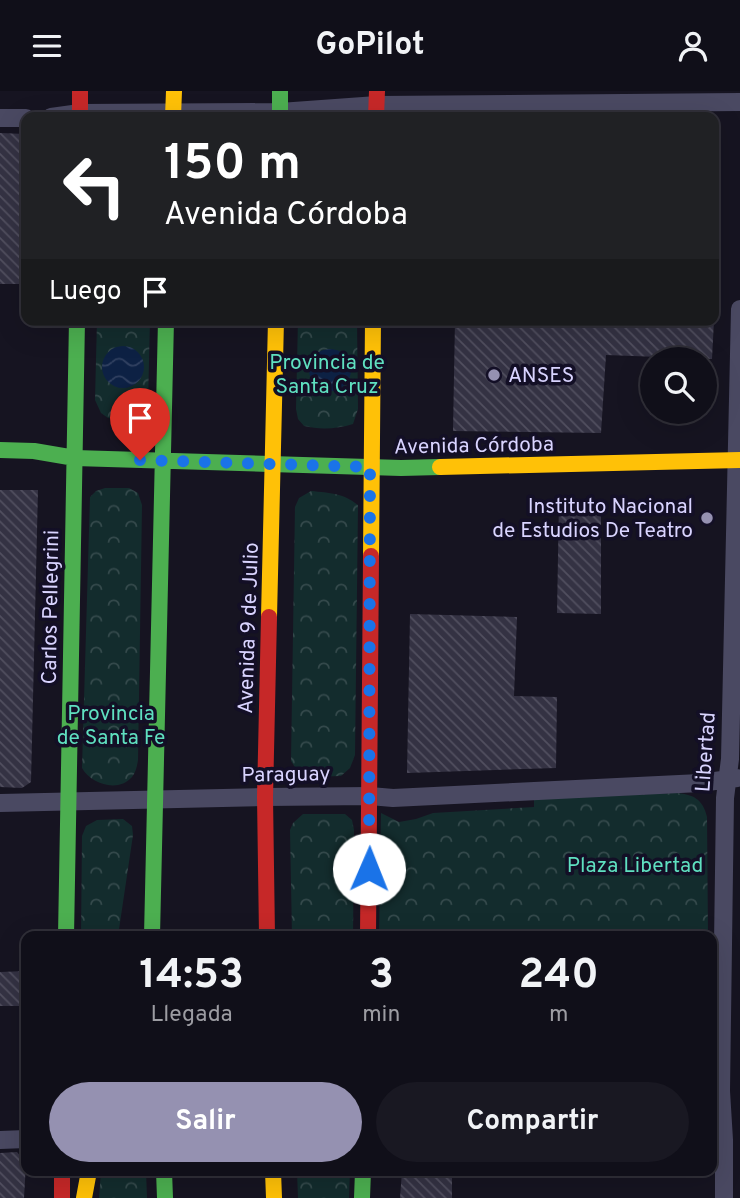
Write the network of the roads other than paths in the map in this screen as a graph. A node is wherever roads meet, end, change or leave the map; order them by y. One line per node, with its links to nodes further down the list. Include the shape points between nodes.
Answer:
1 (80, 91): 6 (main road)
2 (174, 91): 7 (main road)
3 (281, 91): 8 (main road)
4 (740, 102): 5 (street)
5 (377, 104): 9 (street)
6 (80, 112)
7 (174, 112)
8 (280, 112)
9 (306, 112)
10 (0, 118): 11 (street)
11 (21, 118)
12 (740, 309): 20 (street, Libertad)
13 (77, 326): 18 (main road, Carlos Pellegrini)
14 (166, 326): 19 (main road)
15 (276, 326): 21 (main road, Avenida 9 de Julio)
16 (373, 326): 22 (main road)
17 (0, 450): 18 (main road, Avenida Córdoba)
18 (75, 458): 19 (main road, Avenida Córdoba); 27 (main road, Carlos Pellegrini)
19 (162, 460): 21 (main road, Avenida Córdoba); 26 (main road)
20 (739, 460): 22 (main road, Avenida Córdoba); 23 (street, Libertad, via 730,759)
21 (274, 464): 22 (main road, Avenida Córdoba); 25 (main road, Avenida 9 de Julio)
22 (370, 467): 24 (main road)
23 (734, 779): 24 (street, Paraguay, via 407,798); 33 (street, Libertad, via 724,798)
24 (370, 796): 25 (street, Paraguay); 32 (main road)
25 (265, 797): 26 (street, Paraguay); 31 (main road, Avenida 9 de Julio)
26 (154, 799): 27 (street, Paraguay); 30 (main road)
27 (68, 802): 28 (street, Paraguay); 29 (main road, Carlos Pellegrini)
28 (0, 803)
29 (66, 931)
30 (152, 931)
31 (267, 931)
32 (368, 931)
33 (717, 1119): 34 (street); 47 (street, Libertad, via 724,1140)
34 (740, 1119)
35 (21, 1139): 36 (street)
36 (0, 1140)
37 (62, 1176): 42 (main road)
38 (88, 1176): 43 (main road)
39 (164, 1176): 44 (main road)
40 (273, 1176): 45 (main road)
41 (363, 1176): 46 (main road)
42 (62, 1198)
43 (84, 1198)
44 (165, 1198)
45 (274, 1198)
46 (362, 1198)
47 (724, 1198)

